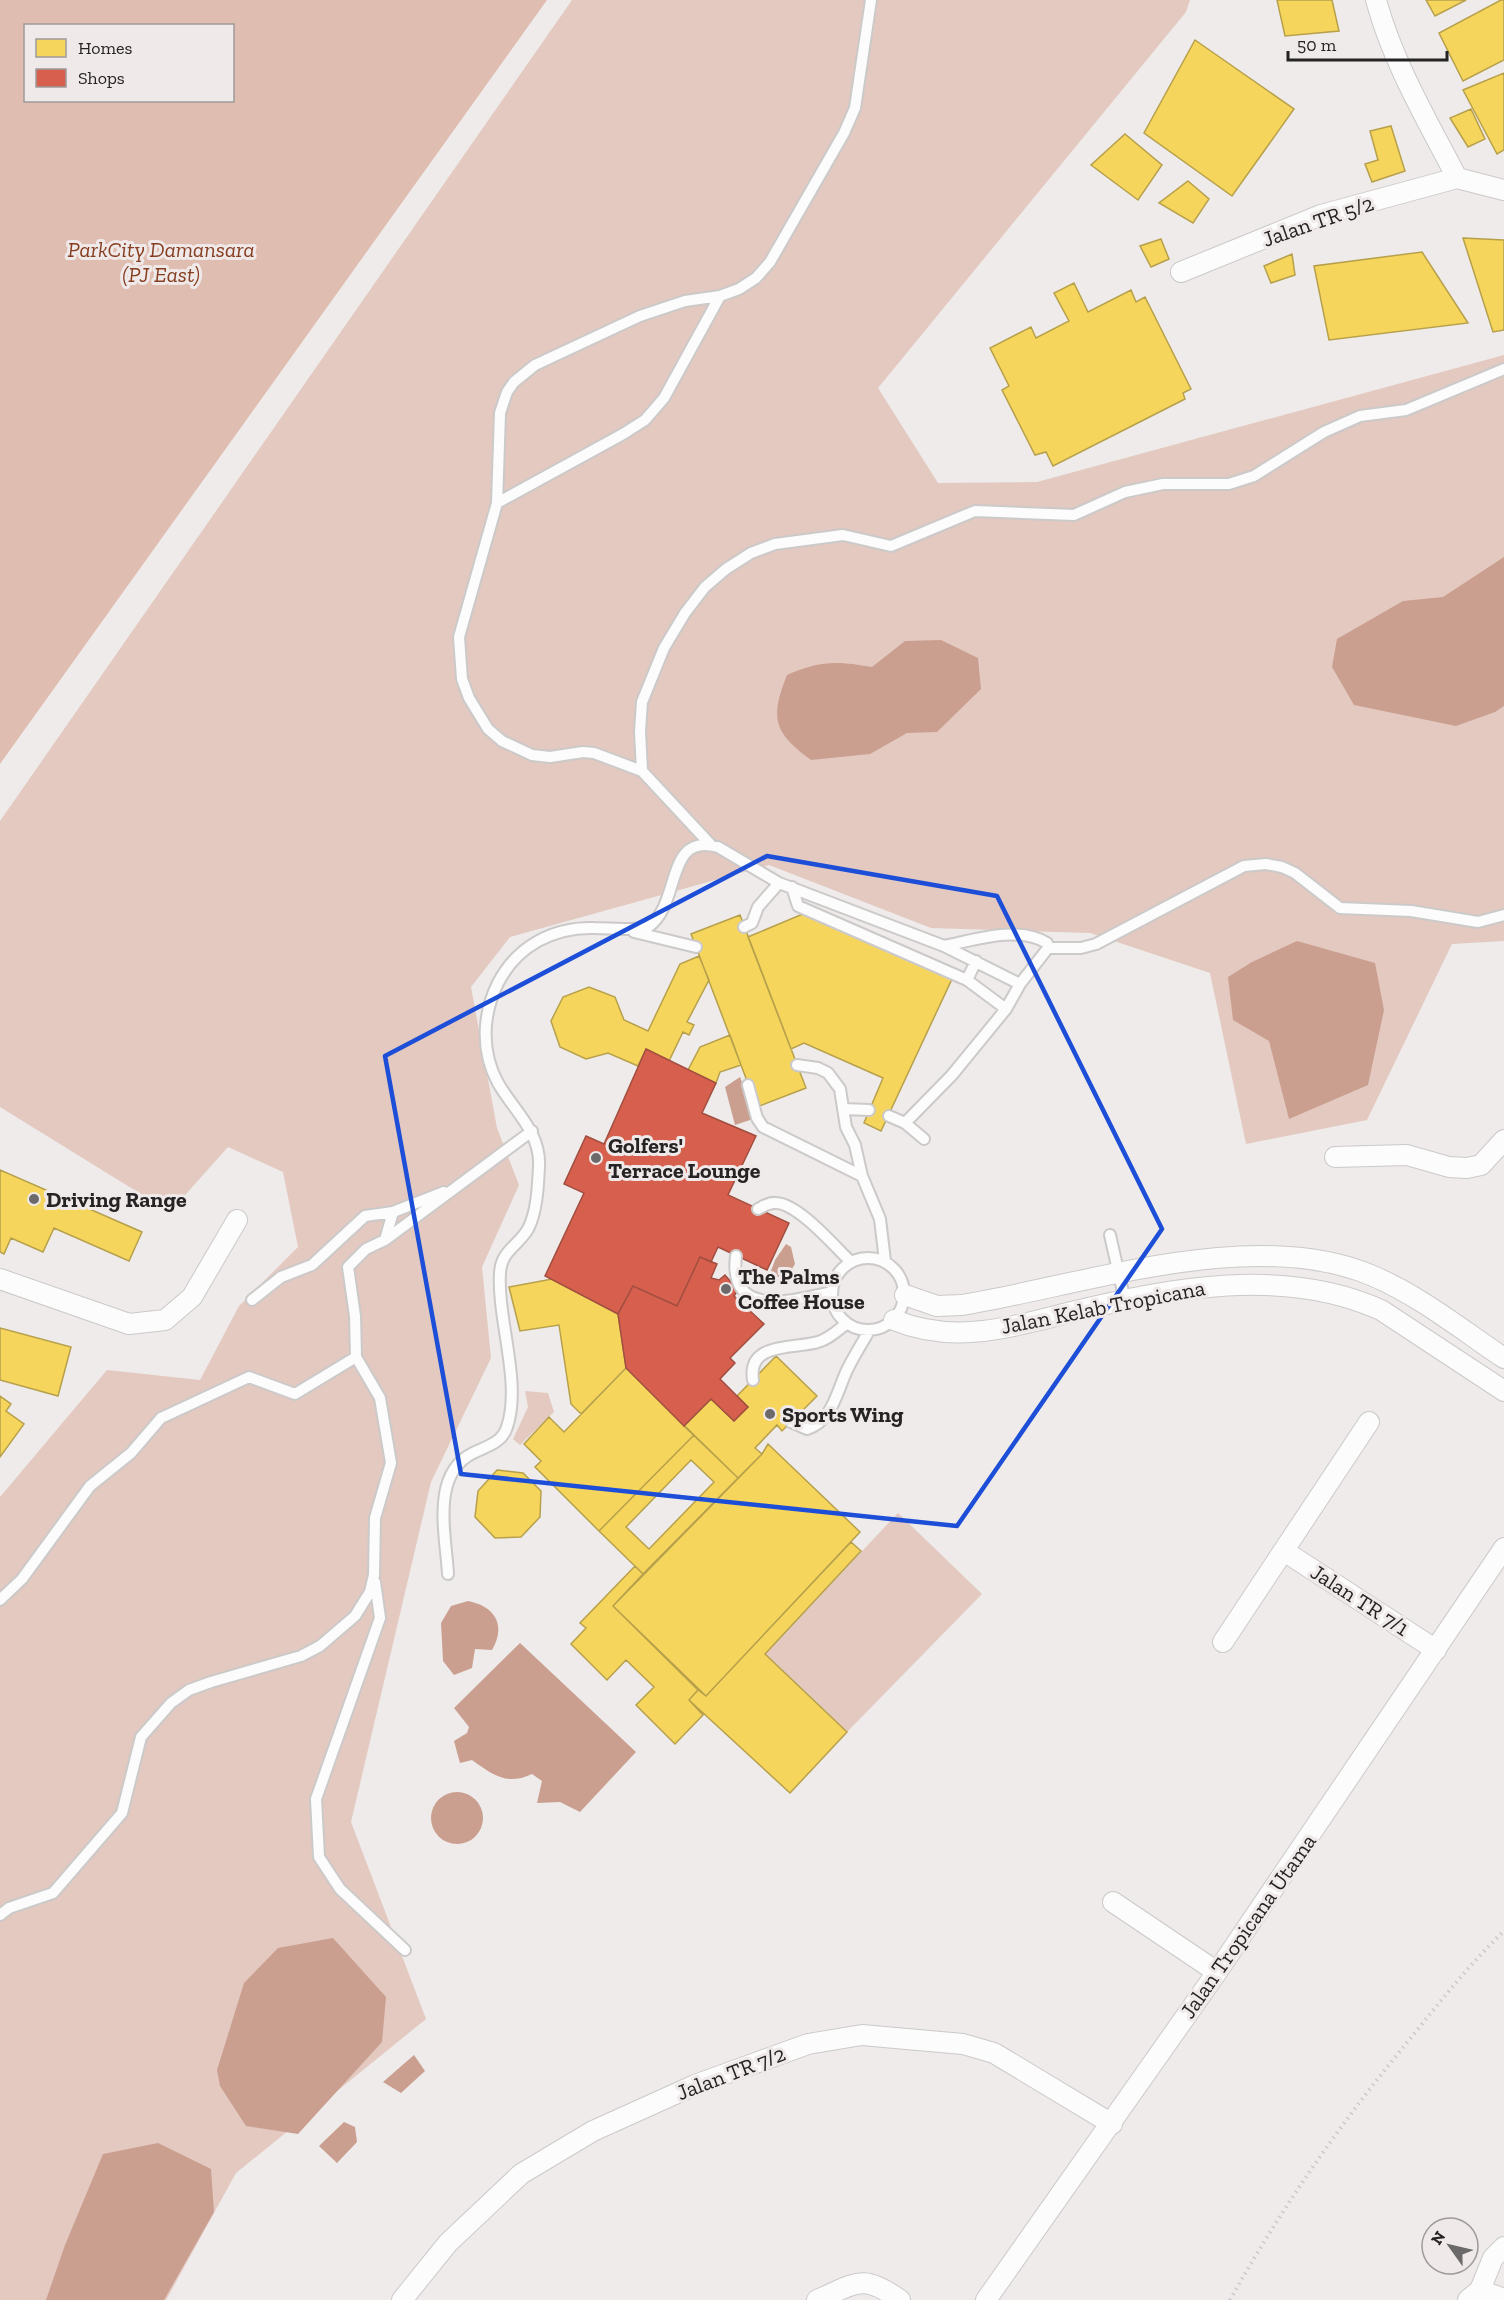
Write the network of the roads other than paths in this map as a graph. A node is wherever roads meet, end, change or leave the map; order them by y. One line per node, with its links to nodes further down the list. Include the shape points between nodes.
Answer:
1 (871, 0): 6 (lane, via 860,84 844,133 770,262 756,278)
2 (1376, 0): 3 (street, via 1404,75)
3 (1457, 178): 4 (street); 5 (street, Jalan TR 5/2, via 1321,215)
4 (1504, 190)
5 (1181, 272)
6 (720, 296): 8 (lane, via 664,398 645,420); 8 (lane, via 685,301 640,316 522,374 507,392 500,413)
7 (1504, 369): 9 (lane, via 1406,410 1360,416 1324,432 1254,476 1228,484 1162,484 1125,492 1074,515 975,512 891,546 843,535 775,544 751,553 705,587 664,648 642,702)
8 (497, 503): 9 (lane, via 459,637 460,668 469,699 488,729 518,749 550,757 594,753)
9 (642, 771): 10 (lane)
10 (710, 844): 11 (lane); 15 (lane, via 694,848 681,858 668,902 658,920 640,929)
11 (779, 883): 12 (lane); 14 (lane, via 758,907 752,923)
12 (792, 887): 16 (lane); 20 (lane, via 798,906)
13 (1504, 915): 18 (lane, via 1478,922 1411,911 1340,908 1295,873 1266,864 1244,866 1096,944)
14 (744, 927)
15 (619, 928): 17 (lane); 29 (lane, via 590,927 552,933 521,952 498,984 486,1021 488,1056 498,1083)
16 (944, 946): 18 (lane, via 999,935 1038,939 1047,943); 19 (lane)
17 (696, 947)
18 (1048, 948): 21 (lane)
19 (976, 961): 20 (lane); 21 (lane)
20 (968, 980): 22 (lane)
21 (1020, 984): 22 (lane)
22 (1006, 1009): 28 (lane, via 952,1075)
23 (797, 1065): 25 (lane, via 828,1073 840,1089)
24 (748, 1084): 33 (lane, via 763,1127)
25 (843, 1109): 26 (lane); 33 (lane)
26 (869, 1110)
27 (889, 1116): 28 (lane)
28 (905, 1123): 30 (lane)
29 (532, 1131): 34 (lane); 60 (lane, via 539,1155 531,1220 523,1236 506,1253 500,1273 510,1380 509,1420 497,1442 464,1459 450,1477 443,1513)
30 (924, 1138)
31 (1504, 1140): 32 (street, via 1481,1165 1467,1168 1398,1154)
32 (1335, 1157)
33 (862, 1176): 42 (lane, via 880,1219)
34 (457, 1186): 36 (lane); 39 (lane)
35 (758, 1209): 41 (lane, via 777,1202 791,1209)
36 (393, 1212): 39 (lane); 47 (lane, via 365,1216 312,1265 281,1277)
37 (237, 1220): 44 (street, via 192,1297 165,1320 129,1324)
38 (1110, 1235): 43 (lane)
39 (385, 1240): 52 (lane, via 366,1249 348,1267)
40 (736, 1256): 45 (lane, via 736,1278 761,1301 787,1303)
41 (850, 1262): 42 (lane, via 874,1258); 45 (lane, via 835,1280)
42 (885, 1262): 46 (lane, via 900,1275)
43 (1118, 1272): 46 (street, Jalan Kelab Tropicana, via 962,1305 937,1306); 48 (lane); 53 (street, Jalan Kelab Tropicana, via 1253,1257 1292,1258 1352,1269 1399,1290)
44 (0, 1279)
45 (832, 1292): 50 (lane, via 833,1304)
46 (905, 1295): 49 (lane)
47 (252, 1300)
48 (1125, 1301): 49 (street, Jalan Kelab Tropicana, via 1019,1325 968,1332 928,1332); 55 (street, Jalan Kelab Tropicana, via 1218,1286 1276,1286 1329,1294 1381,1310)
49 (894, 1320): 51 (lane)
50 (846, 1324): 51 (lane); 54 (lane, via 819,1342 770,1349 757,1361)
51 (869, 1331): 56 (lane, via 835,1402 820,1422 807,1429)
52 (356, 1357): 61 (lane, via 380,1398 391,1463 375,1518); 62 (lane, via 295,1394 249,1377 161,1418 131,1453 90,1486 21,1579)
53 (1504, 1358)
54 (753, 1380)
55 (1504, 1391)
56 (791, 1422)
57 (1369, 1422): 59 (street)
58 (1504, 1548): 64 (street, Jalan Tropicana Utama)
59 (1284, 1551): 63 (street); 64 (street, Jalan TR 7/1)
60 (448, 1574)
61 (374, 1575): 66 (lane, via 370,1592 355,1616 320,1646 301,1656 189,1690 171,1703 141,1737 122,1813 54,1893 9,1908); 67 (lane, via 380,1618 316,1799 319,1857 340,1889)
62 (0, 1600)
63 (1223, 1642)
64 (1436, 1650): 68 (street, Jalan Tropicana Utama)
65 (1113, 1902): 68 (street)
66 (0, 1915)
67 (405, 1950)
68 (1217, 1972): 69 (street, Jalan Tropicana Utama)
69 (1112, 2124): 73 (street, Jalan TR 7/2, via 994,2053 963,2044 862,2035 808,2044 695,2085 593,2131 521,2174 448,2243); 76 (street, Jalan Tropicana Utama)
70 (1504, 2247): 71 (street, via 1493,2258)
71 (1474, 2295): 72 (street)
72 (1504, 2299)
73 (402, 2300)
74 (817, 2300): 75 (street, via 860,2282 878,2285)
75 (900, 2300)
76 (986, 2300)

